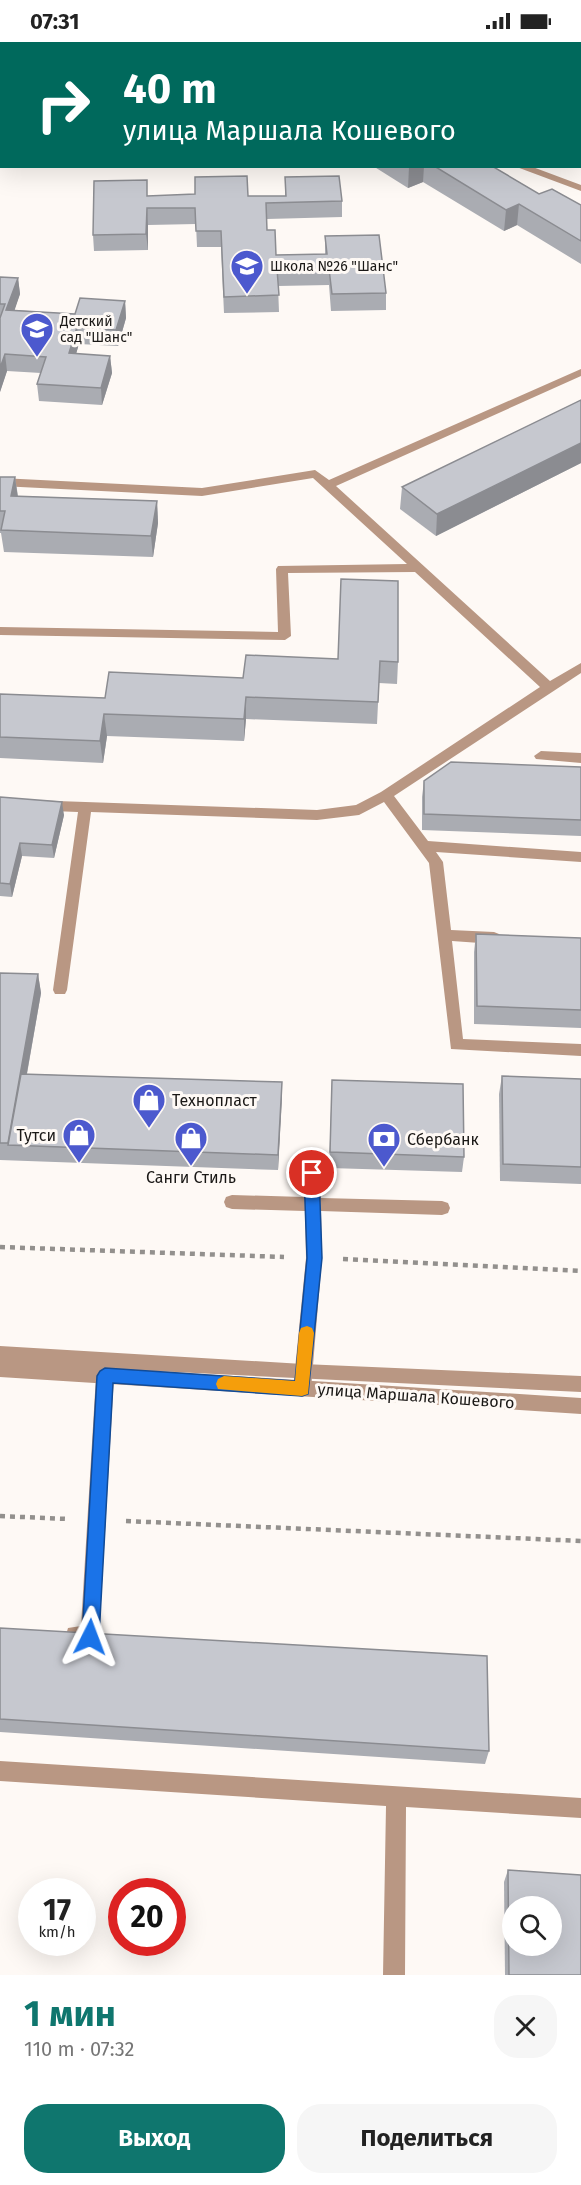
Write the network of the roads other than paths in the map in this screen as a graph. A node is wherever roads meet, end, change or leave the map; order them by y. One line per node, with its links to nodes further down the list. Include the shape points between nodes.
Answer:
1 (525, 168): 2 (street)
2 (581, 188)
3 (581, 372): 5 (street)
4 (0, 482): 5 (street, via 202,492 315,474)
5 (328, 485): 6 (street)
6 (421, 568): 7 (street, via 282,569 285,636); 9 (street)
7 (0, 631)
8 (581, 667): 9 (street)
9 (549, 688): 12 (street)
10 (541, 756): 11 (street)
11 (581, 758)
12 (386, 795): 14 (street, via 359,810 317,815); 15 (street)
13 (0, 804): 14 (street)
14 (85, 808): 19 (street)
15 (424, 846): 16 (street); 17 (street, via 436,862)
16 (581, 857)
17 (444, 935): 18 (street); 20 (street, via 456,1045)
18 (513, 939)
19 (60, 990)
20 (581, 1050)
21 (312, 1173): 23 (street)
22 (232, 1202): 23 (street)
23 (312, 1204): 24 (street); 28 (street, via 314,1258)
24 (442, 1208)
25 (0, 1354): 28 (street)
26 (0, 1369): 27 (street, улица Маршала Кошевого)
27 (105, 1376): 28 (street, улица Маршала Кошевого); 31 (street, via 90,1637)
28 (303, 1380): 29 (street); 30 (street, улица Маршала Кошевого)
29 (581, 1384)
30 (581, 1406)
31 (56, 1634)
32 (0, 1771): 33 (street)
33 (396, 1796): 34 (street); 35 (street)
34 (581, 1808)
35 (394, 1975)

